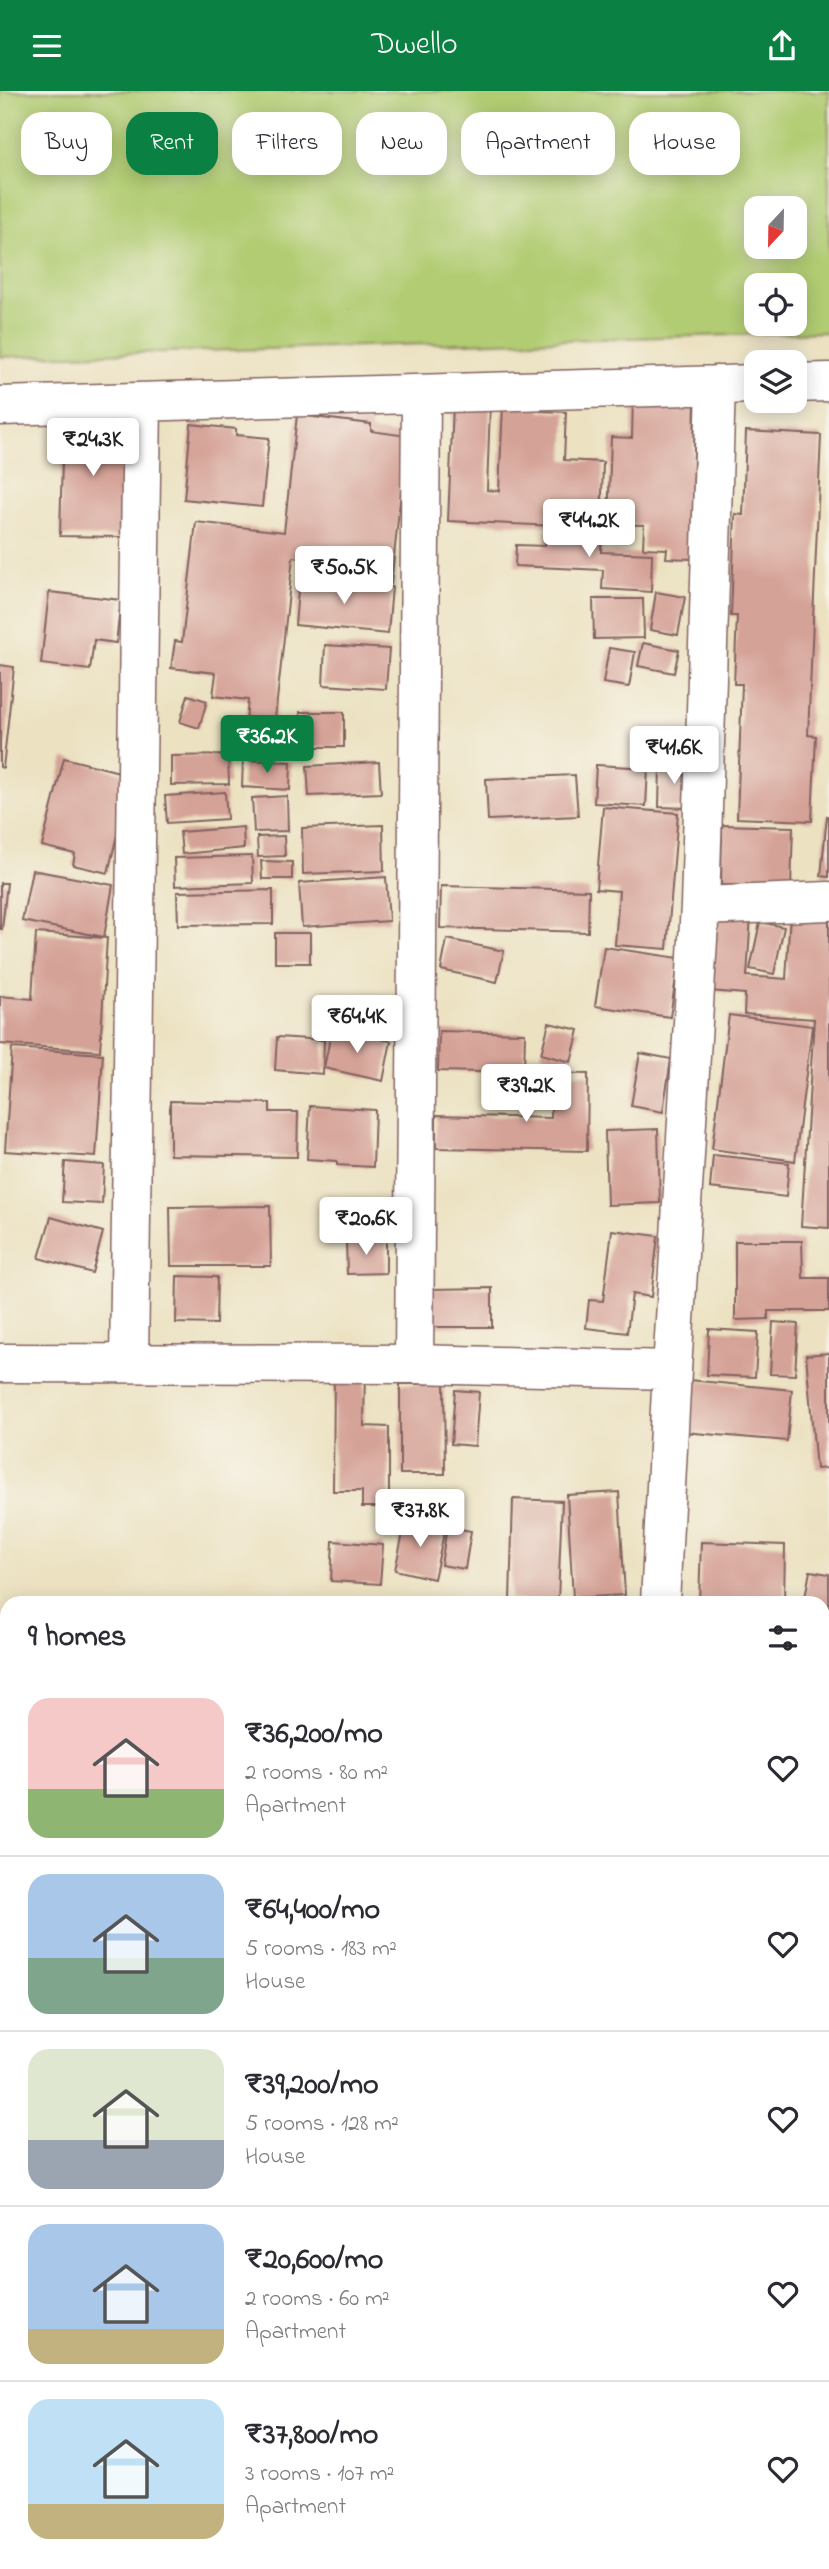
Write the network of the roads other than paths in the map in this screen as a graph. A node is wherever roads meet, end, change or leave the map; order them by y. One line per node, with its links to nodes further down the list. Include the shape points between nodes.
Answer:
1 (829, 382): 2 (street)
2 (807, 383)
3 (744, 384): 4 (street)
4 (716, 385): 5 (street); 9 (street)
5 (421, 394): 6 (street); 12 (street)
6 (142, 402): 7 (street); 11 (street)
7 (0, 406)
8 (829, 901): 9 (street)
9 (700, 906): 13 (street)
10 (0, 1363): 11 (street)
11 (130, 1363): 12 (street)
12 (414, 1364): 13 (street)
13 (672, 1370): 14 (street)
14 (660, 1596)

